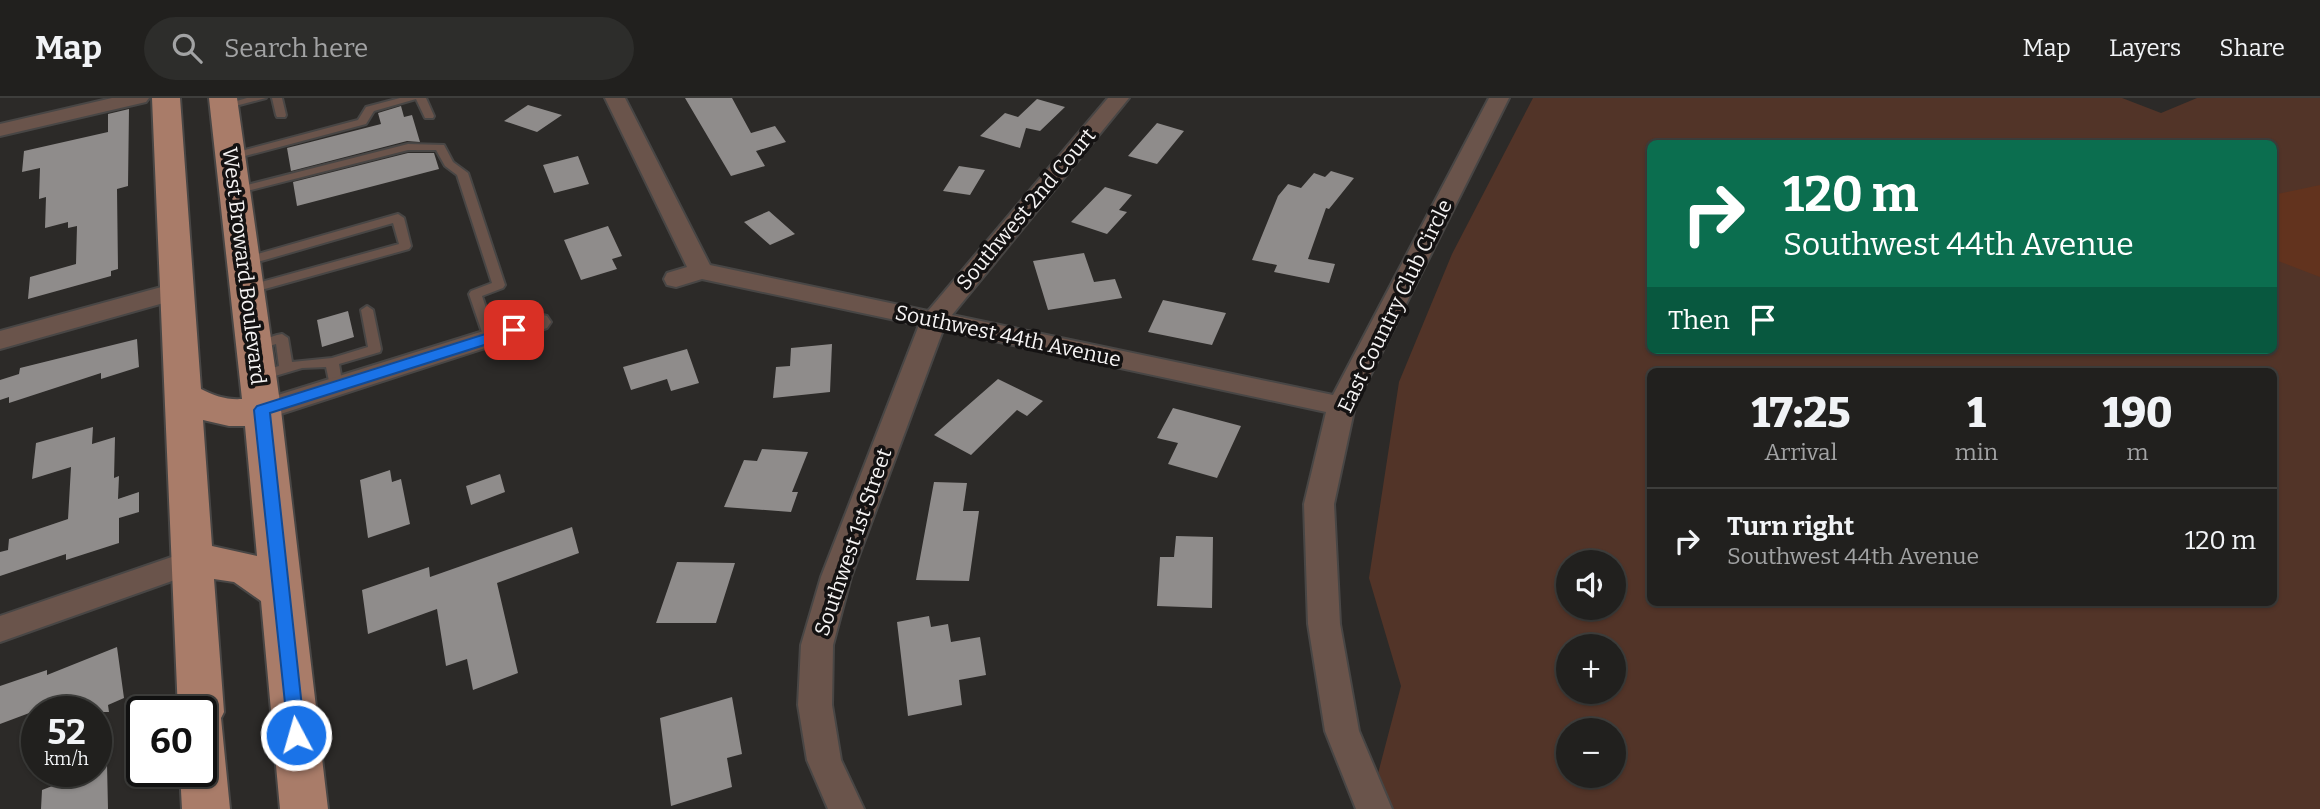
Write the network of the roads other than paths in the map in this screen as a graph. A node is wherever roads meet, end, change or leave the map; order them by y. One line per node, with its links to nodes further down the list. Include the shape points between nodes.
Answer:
1 (139, 98): 13 (street)
2 (166, 98): 19 (main road)
3 (261, 98): 10 (lane)
4 (277, 98): 11 (lane)
5 (412, 98): 14 (lane, via 370,109 362,122)
6 (421, 98): 12 (lane)
7 (615, 98): 16 (street)
8 (1119, 98): 21 (street, Southwest 2nd Court)
9 (1499, 98): 28 (street, East Country Club Circle)
10 (216, 101): 14 (main road, West Broward Boulevard)
11 (281, 115)
12 (429, 116)
13 (0, 130)
14 (230, 157): 15 (main road, West Broward Boulevard)
15 (235, 191): 17 (main road, West Broward Boulevard); 23 (lane, via 408,147 440,147 449,164 462,173 499,285 475,294)
16 (701, 271): 18 (street, Southwest 44th Avenue); 21 (street, Southwest 44th Avenue)
17 (245, 276): 17 (lane, via 405,246 398,218); 25 (main road, West Broward Boulevard)
18 (676, 279)
19 (176, 291): 24 (street); 27 (main road)
20 (367, 310): 26 (lane, via 375,349)
21 (934, 320): 28 (street, Southwest 44th Avenue); 36 (street, Southwest 1st Street, via 836,577 817,645 816,705 824,760)
22 (538, 323): 23 (street)
23 (489, 338): 26 (street)
24 (0, 340)
25 (265, 375): 26 (street); 26 (lane); 27 (main road, via 239,414 214,412); 30 (main road, West Broward Boulevard)
26 (334, 375)
27 (182, 395): 29 (main road)
28 (1341, 406): 37 (street, East Country Club Circle, via 1319,504 1324,624 1342,731)
29 (192, 562): 30 (main road, via 229,561 250,569); 31 (street); 32 (main road)
30 (280, 592): 35 (main road, West Broward Boulevard)
31 (0, 629)
32 (200, 696)
33 (205, 787): 34 (main road)
34 (206, 809)
35 (304, 809)
36 (846, 809)
37 (1374, 809)

